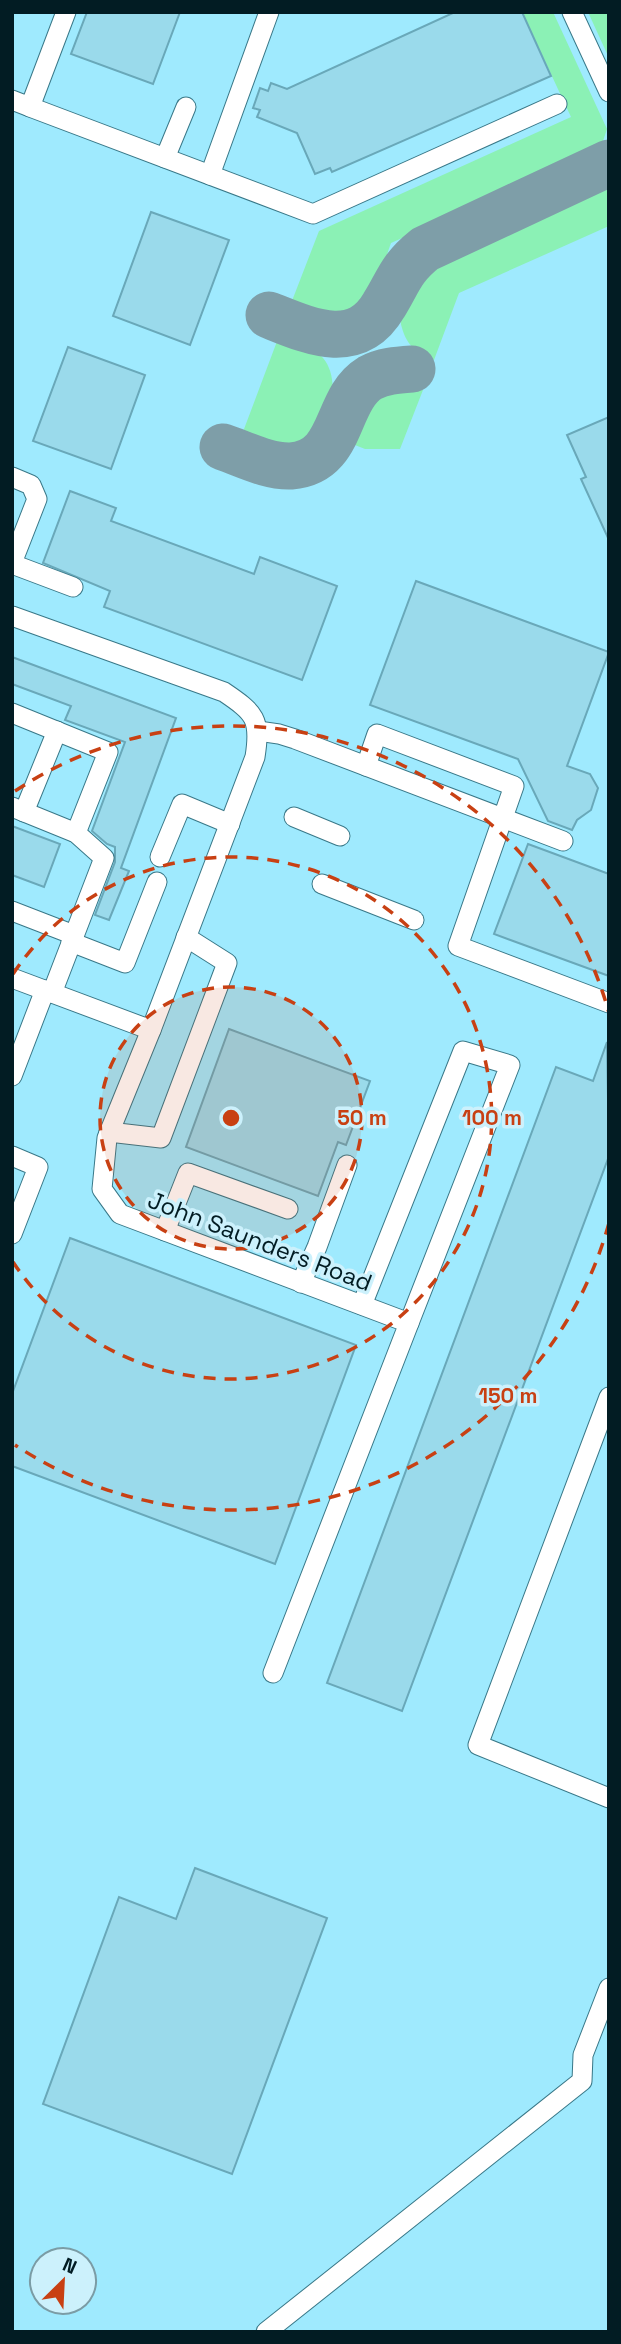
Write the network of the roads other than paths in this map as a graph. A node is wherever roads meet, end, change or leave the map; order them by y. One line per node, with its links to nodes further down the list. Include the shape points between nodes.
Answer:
1 (66, 12): 5 (street)
2 (269, 12): 9 (street)
3 (572, 12): 4 (street)
4 (609, 92)
5 (21, 104): 8 (street)
6 (557, 104): 9 (street, via 313,214)
7 (186, 107): 8 (street)
8 (165, 158): 9 (street)
9 (210, 175)
10 (12, 477): 11 (street, via 32,485 37,499)
11 (12, 563): 12 (street)
12 (73, 587)
13 (12, 616): 15 (street, via 224,692 248,708)
14 (12, 713): 16 (street)
15 (257, 725): 17 (street); 21 (street, John Saunders Road, via 255,757)
16 (57, 731): 18 (street); 22 (street, via 108,752)
17 (366, 766): 20 (street); 20 (street, via 377,734 514,786)
18 (18, 810): 22 (street)
19 (294, 817): 23 (street)
20 (504, 818): 24 (street); 34 (street, via 458,946)
21 (230, 824): 25 (street, via 182,804); 30 (street, John Saunders Road)
22 (76, 833): 31 (street, via 104,858)
23 (340, 836)
24 (563, 841)
25 (160, 857)
26 (157, 882): 31 (street, via 125,963)
27 (322, 884): 29 (street)
28 (12, 911): 31 (street)
29 (414, 920)
30 (186, 937): 35 (street, John Saunders Road); 38 (street, via 227,963 160,1138)
31 (73, 939): 33 (street)
32 (12, 978): 33 (street)
33 (49, 992): 35 (street); 36 (street)
34 (609, 1003)
35 (151, 1030): 38 (street, John Saunders Road)
36 (18, 1043): 37 (street)
37 (12, 1076)
38 (109, 1132): 42 (street, John Saunders Road, via 102,1189 120,1214)
39 (12, 1156): 43 (street, via 38,1167)
40 (347, 1165): 44 (street)
41 (288, 1209): 42 (street, via 188,1173)
42 (165, 1231): 44 (street, John Saunders Road)
43 (12, 1234)
44 (301, 1283): 45 (street, John Saunders Road)
45 (362, 1305): 46 (street, John Saunders Road); 46 (street, via 463,1051 510,1065)
46 (409, 1323): 48 (street)
47 (609, 1397): 49 (street, via 478,1745)
48 (273, 1673)
49 (609, 1798)
50 (609, 1988): 51 (street, via 583,2054 582,2081)
51 (266, 2332)

